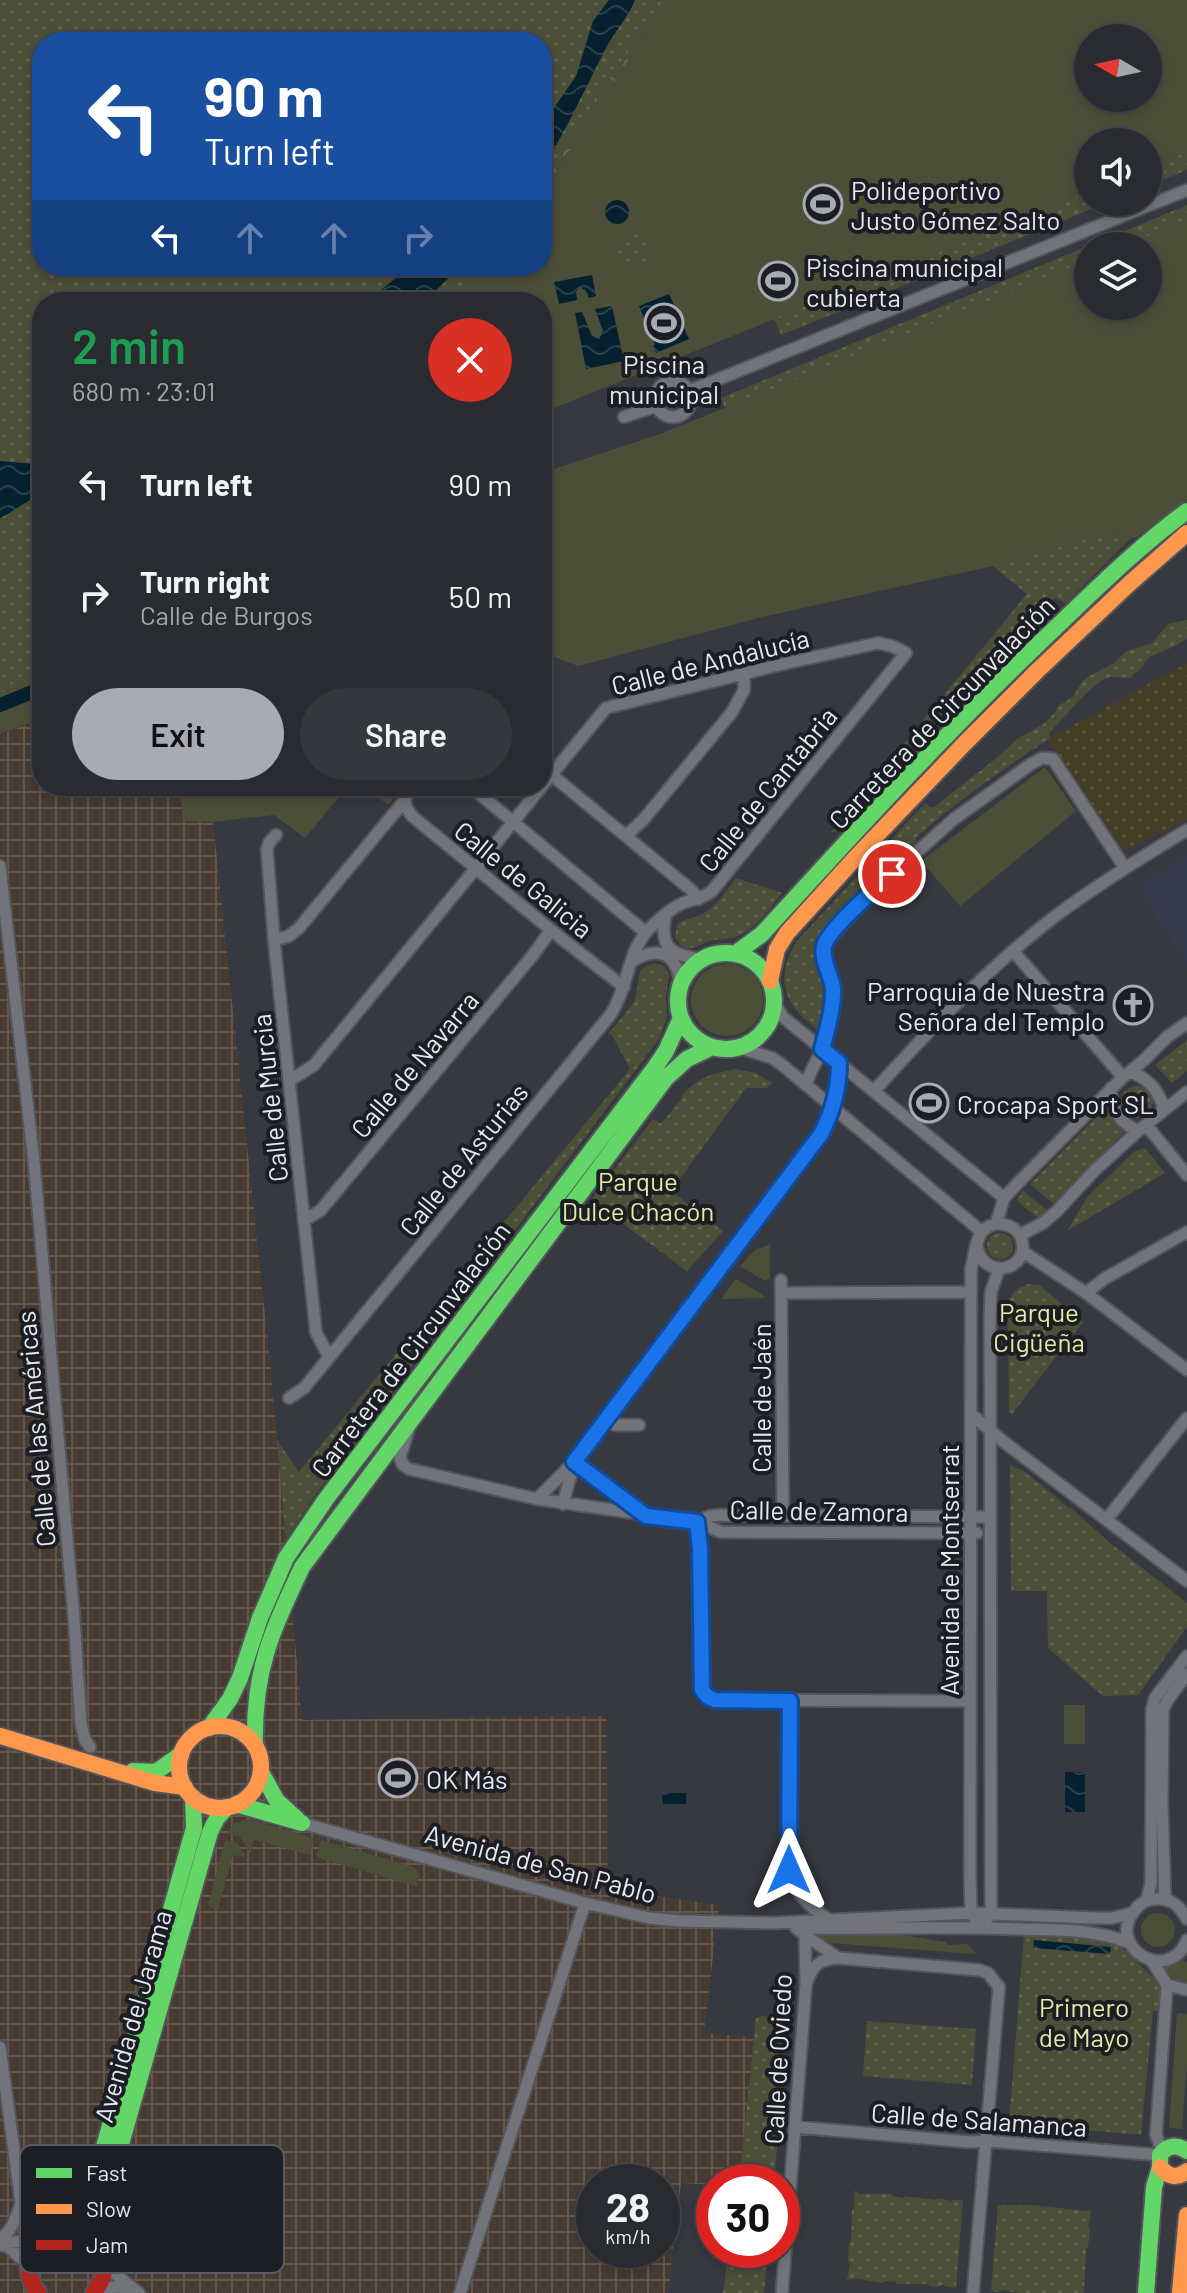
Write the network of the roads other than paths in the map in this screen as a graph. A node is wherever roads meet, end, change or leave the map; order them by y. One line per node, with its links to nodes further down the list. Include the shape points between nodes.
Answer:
1 (1187, 190): 2 (street)
2 (689, 391): 3 (street, via 674,381 662,384); 3 (street, via 683,414 671,417)
3 (656, 406): 4 (street)
4 (624, 417)
5 (1187, 511): 28 (main road, Carretera de Circunvalación, via 1051,632 936,745 762,934)
6 (1187, 533): 31 (main road, Carretera de Circunvalación, via 1047,661 893,816 787,933 777,949)
7 (906, 653): 8 (street, Calle de Andalucía, via 878,643); 22 (street, Calle de Cantabria, via 712,891)
8 (744, 674): 9 (street, Calle de Andalucía, via 606,708); 18 (street, via 744,690 732,712)
9 (552, 768)
10 (552, 778): 18 (street)
11 (406, 796): 14 (street)
12 (482, 796): 15 (street)
13 (531, 796): 15 (street, Calle de Andalucía)
14 (405, 800): 19 (street, Calle de Galicia, via 412,816); 26 (street, via 299,928)
15 (513, 822): 19 (street, Calle de Andalucía); 25 (street)
16 (1187, 830): 21 (street)
17 (276, 835): 26 (street, Calle de Murcia, via 267,849)
18 (626, 836): 22 (street)
19 (478, 865): 24 (street, Calle de Galicia); 42 (street, Calle de Andalucía, via 314,1065)
20 (0, 866): 90 (street, Calle de las Américas, via 34,1162 81,1724)
21 (1125, 868): 27 (street); 39 (street, via 1053,759 1031,764 954,819 871,893 824,945 833,996)
22 (699, 899): 23 (street, Calle de Cantabria)
23 (666, 914): 25 (street, Calle de Cantabria); 29 (street, via 667,945 674,954)
24 (551, 930): 33 (street, Calle de Galicia); 52 (street, Calle de Navarra, via 320,1211)
25 (645, 932): 30 (street, Calle de Asturias)
26 (274, 940): 42 (street, Calle de Murcia)
27 (1014, 952): 41 (street); 45 (street, via 939,1020)
28 (735, 954): 29 (main road); 31 (main road, via 749,959)
29 (703, 959): 32 (main road)
30 (632, 961): 32 (street, via 649,953 667,955 679,970); 33 (street, Calle de Asturias)
31 (770, 981): 34 (main road)
32 (681, 984): 35 (main road)
33 (624, 987): 62 (street, Calle de Asturias, via 611,1014)
34 (774, 1002): 38 (main road, via 764,1030); 39 (street, via 783,1017)
35 (681, 1018): 37 (main road); 87 (main road, Carretera de Circunvalación, via 656,1066 286,1558 240,1678)
36 (1187, 1023): 41 (street)
37 (712, 1047): 38 (main road); 67 (main road, Carretera de Circunvalación, via 687,1059 666,1078)
38 (738, 1047): 43 (street, via 772,1058)
39 (822, 1049): 40 (street); 43 (street)
40 (839, 1063): 45 (street); 47 (street)
41 (1126, 1074): 44 (street); 48 (street, via 1152,1084 1163,1105)
42 (289, 1081): 52 (street, Calle de Murcia)
43 (806, 1084): 47 (street)
44 (1111, 1088): 49 (street, via 1114,1110 1129,1126); 51 (street)
45 (874, 1091): 51 (street)
46 (1187, 1092): 48 (street)
47 (832, 1107): 54 (street); 71 (street, via 821,1134)
48 (1161, 1113): 49 (street)
49 (1143, 1128): 50 (street); 56 (street, via 1056,1212)
50 (1187, 1175)
51 (1004, 1198): 53 (street)
52 (304, 1220): 62 (street, Calle de Murcia, via 316,1332)
53 (996, 1224): 54 (street); 56 (street)
54 (982, 1232): 57 (street)
55 (1187, 1232): 61 (street)
56 (1020, 1235): 58 (street)
57 (977, 1246): 59 (street, via 981,1259); 60 (street, Avenida de Montserrat)
58 (1022, 1251): 59 (street, via 1014,1264); 61 (street)
59 (999, 1269): 70 (street, Avenida de Montserrat, via 991,1304)
60 (970, 1292): 65 (street, Avenida de Montserrat); 74 (street, Calle de Jaén, via 781,1287)
61 (1086, 1293): 63 (street)
62 (329, 1357): 64 (street, Calle de Asturias)
63 (1187, 1370)
64 (289, 1398)
65 (971, 1414): 70 (street); 76 (street, Avenida de Montserrat)
66 (1187, 1418): 78 (street)
67 (411, 1423): 72 (street, Calle de Zamora, via 400,1458 409,1469); 89 (main road, Carretera de Circunvalación, via 302,1567 262,1660)
68 (615, 1425): 69 (street)
69 (639, 1425)
70 (990, 1431): 77 (street, Avenida de Montserrat); 78 (street)
71 (574, 1462): 72 (street); 73 (street); 75 (street)
72 (537, 1499): 73 (street, Calle de Zamora)
73 (563, 1504): 75 (street, Calle de Zamora)
74 (783, 1515): 76 (street, Calle de Zamora); 79 (street, Calle de Zamora, via 710,1516)
75 (646, 1516): 79 (street, Calle de Zamora)
76 (970, 1516): 77 (street, Calle de Zamora); 80 (street, Avenida de Montserrat)
77 (989, 1517): 81 (street, Avenida de Montserrat)
78 (1107, 1519): 82 (street)
79 (697, 1522): 80 (street, Calle de Zamora, via 721,1532); 85 (street, via 704,1693 715,1700)
80 (970, 1533): 81 (street, Calle de Zamora); 86 (street, Avenida de Montserrat)
81 (989, 1533): 97 (street, Avenida de Montserrat)
82 (1187, 1581)
83 (1187, 1656): 100 (street, via 1152,1709 1151,1884)
84 (1187, 1674): 99 (street, via 1163,1709)
85 (790, 1701): 86 (street); 108 (street, via 789,1870 806,1903)
86 (970, 1701): 98 (street, Avenida de Montserrat)
87 (209, 1728): 89 (main road, via 235,1729); 91 (main road, via 187,1742)
88 (0, 1736): 92 (main road)
89 (255, 1746): 93 (main road)
90 (90, 1747)
91 (181, 1754): 92 (main road, via 156,1772); 94 (main road, via 180,1776)
92 (107, 1767): 94 (main road)
93 (261, 1772): 95 (main road, via 253,1791); 96 (main road, Avenida de San Pablo, via 277,1801)
94 (189, 1792): 95 (main road, via 209,1806); 122 (main road, Avenida del Jarama, via 194,1828)
95 (232, 1806): 96 (main road, Avenida de San Pablo); 123 (main road, Avenida del Jarama, via 210,1832)
96 (302, 1823): 101 (street, Avenida de San Pablo)
97 (991, 1890): 103 (street, Avenida de Montserrat); 106 (street, via 1011,1911)
98 (971, 1895): 102 (street, Avenida de Montserrat); 105 (street)
99 (1165, 1899): 100 (street); 107 (street)
100 (1144, 1902): 104 (street)
101 (585, 1903): 109 (street, Avenida de San Pablo, via 649,1918); 139 (street)
102 (971, 1913): 103 (street); 105 (street); 110 (street)
103 (991, 1913): 106 (street); 110 (street)
104 (1132, 1913): 106 (street, via 1112,1918); 112 (street)
105 (951, 1914): 108 (street)
106 (1029, 1915)
107 (1187, 1918)
108 (829, 1919): 109 (street)
109 (772, 1923): 111 (street)
110 (981, 1927): 111 (street); 112 (street, via 1085,1932)
111 (801, 1932): 114 (street); 116 (street, Calle de Oviedo)
112 (1130, 1943): 115 (street)
113 (1186, 1946): 115 (street, via 1175,1956)
114 (838, 1958): 116 (street, via 819,1962); 121 (street, via 988,1973 999,1987)
115 (1152, 1961): 117 (street)
116 (806, 1984): 120 (street, Calle de Oviedo)
117 (1167, 1985): 118 (street); 125 (street, via 1156,2135)
118 (1187, 1990)
119 (0, 2047): 127 (street)
120 (796, 2127): 121 (street, Calle de Salamanca); 140 (street, Calle de Oviedo)
121 (987, 2141): 125 (street, Calle de Salamanca); 141 (street)
122 (105, 2145)
123 (121, 2145)
124 (1187, 2151): 125 (main road, via 1172,2145)
125 (1160, 2157): 126 (main road, via 1166,2175); 142 (main road)
126 (1187, 2171)
127 (20, 2196)
128 (20, 2206): 131 (street)
129 (1187, 2215): 143 (main road)
130 (20, 2240): 131 (street)
131 (0, 2242): 132 (street)
132 (20, 2258)
133 (29, 2273): 137 (main road)
134 (104, 2273): 138 (main road)
135 (114, 2273): 136 (street)
136 (135, 2290): 138 (street, via 115,2287)
137 (35, 2292)
138 (96, 2292)
139 (460, 2293)
140 (782, 2293)
141 (973, 2293)
142 (1146, 2293)
143 (1180, 2293)

